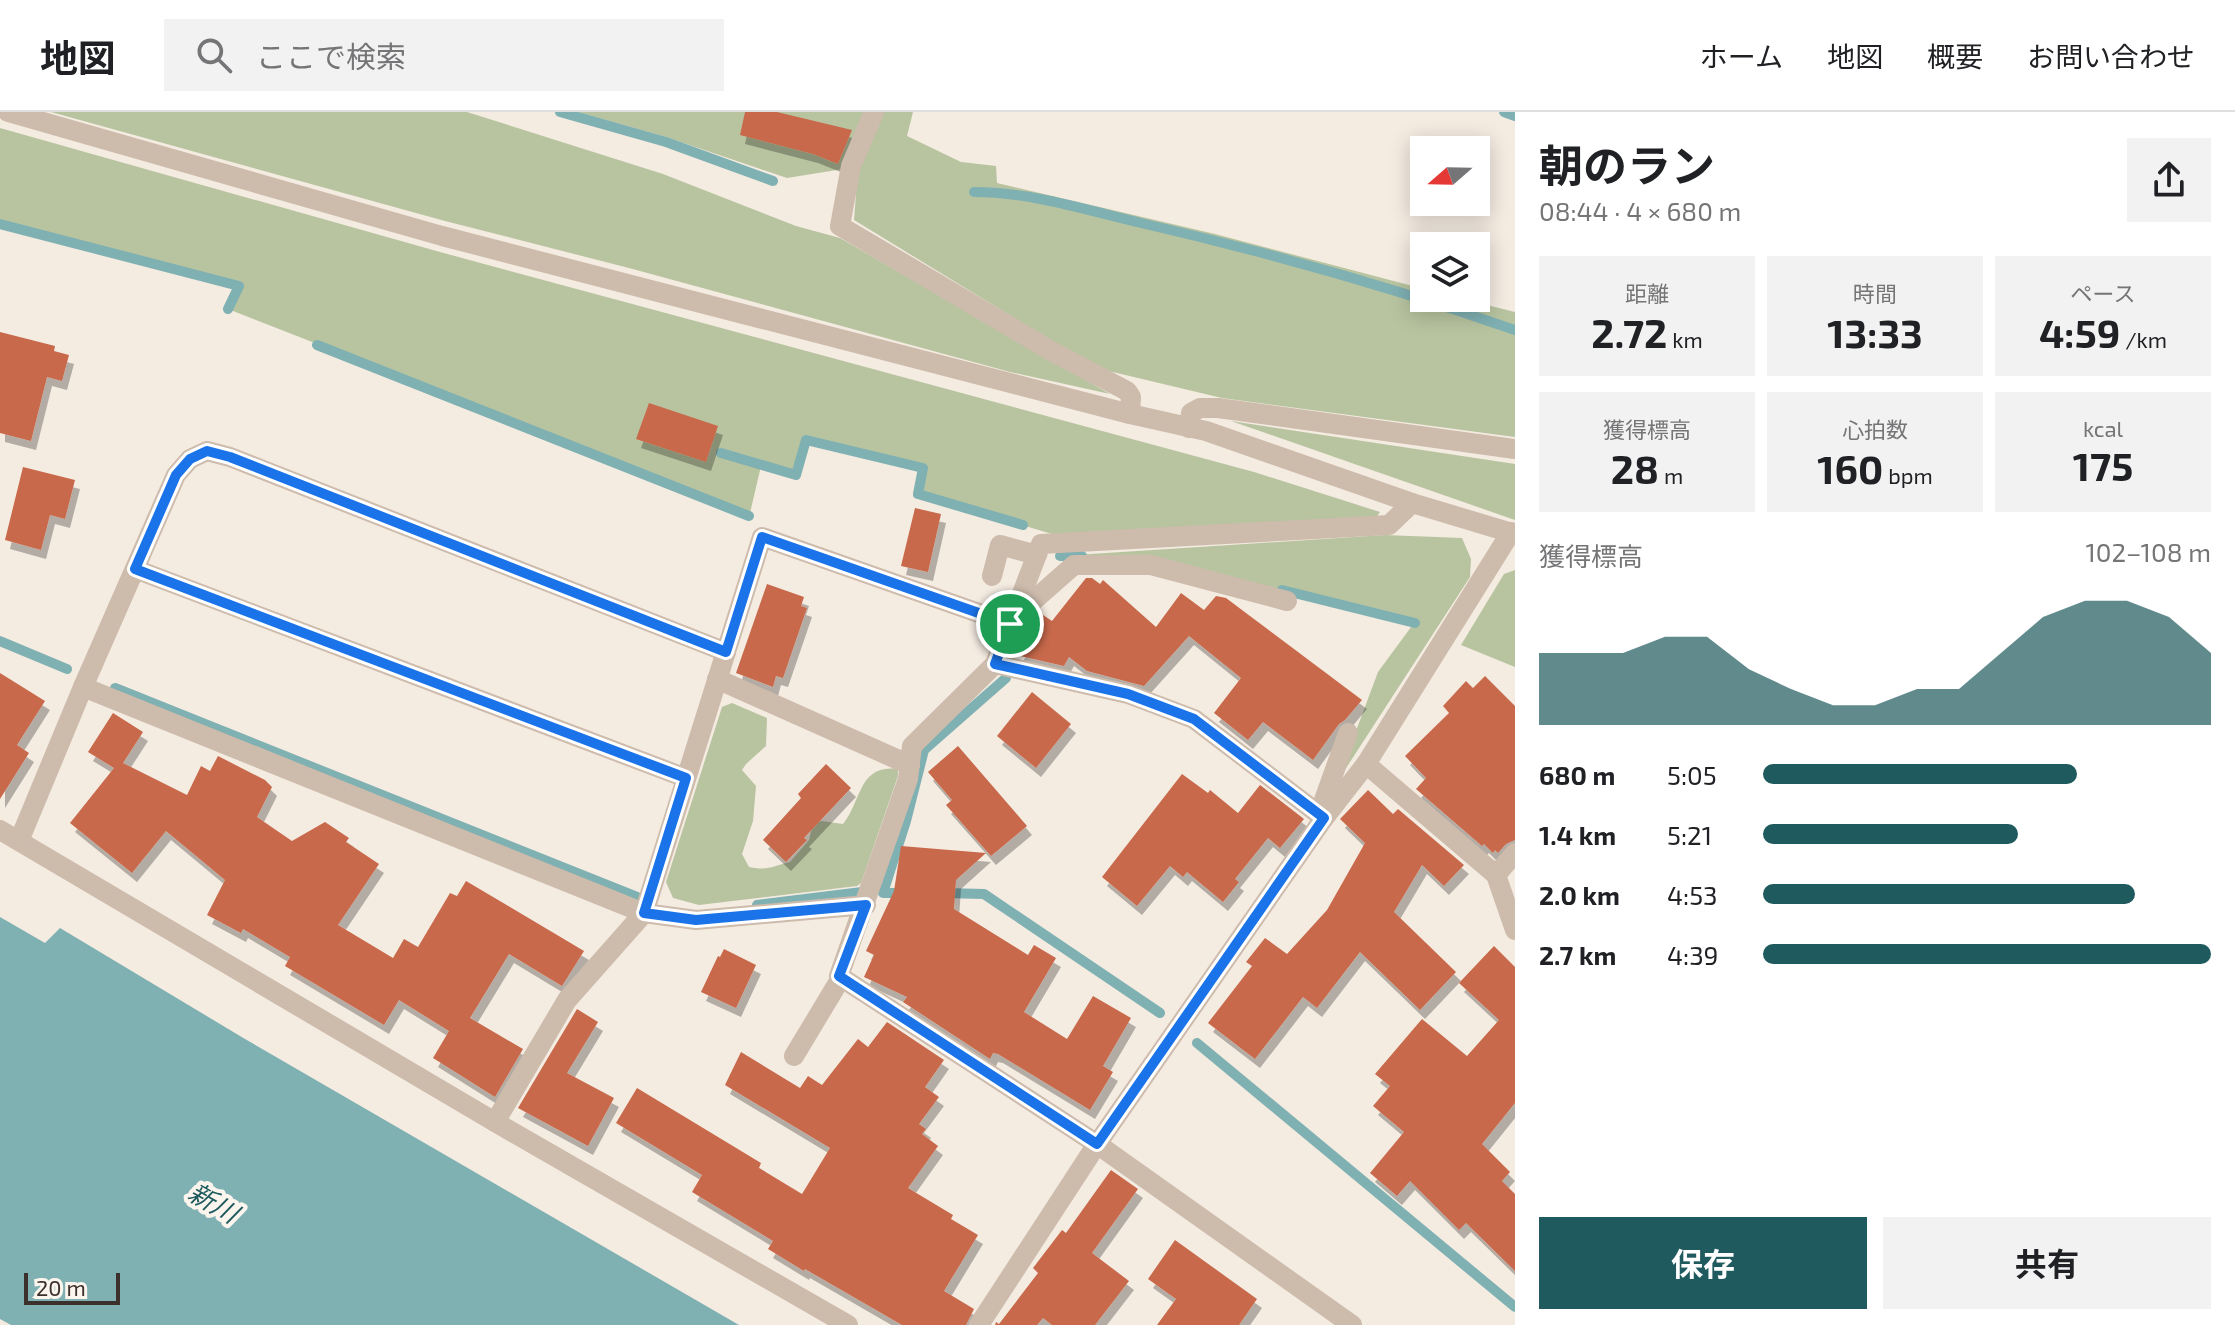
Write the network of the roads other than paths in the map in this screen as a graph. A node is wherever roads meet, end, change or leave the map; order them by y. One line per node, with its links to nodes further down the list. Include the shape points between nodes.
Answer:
1 (8, 112): 3 (street, via 442,236)
2 (874, 112): 3 (street, via 851,166 840,226 1127,391)
3 (1130, 414): 4 (street)
4 (1189, 428): 5 (street, via 1191,413 1218,408); 6 (street)
5 (1515, 449)
6 (1412, 503): 7 (street); 8 (street, via 1389,525 1041,544)
7 (1513, 533): 18 (street)
8 (1037, 555): 10 (street, via 1000,545); 12 (street)
9 (135, 569): 13 (street, via 176,475 190,459 207,451); 16 (street); 20 (street)
10 (992, 576)
11 (1287, 601): 12 (street, via 1151,565 1074,565)
12 (1011, 621): 13 (street, via 762,537); 14 (street)
13 (726, 652): 15 (street)
14 (995, 664): 19 (street, via 912,746); 21 (street, via 1128,694 1194,719)
15 (717, 679): 19 (street); 20 (street)
16 (83, 687): 23 (street); 27 (street)
17 (1348, 733): 21 (street)
18 (1366, 764): 21 (street); 25 (street)
19 (910, 765): 26 (street)
20 (686, 778): 27 (street)
21 (1321, 816): 32 (street)
22 (0, 830): 23 (street)
23 (19, 841): 31 (street)
24 (1515, 853): 25 (street)
25 (1496, 875): 28 (street)
26 (866, 905): 27 (street, via 696,920); 29 (street)
27 (644, 913): 31 (street, via 567,1000)
28 (1515, 930)
29 (841, 978): 30 (street); 32 (street)
30 (794, 1056)
31 (495, 1122): 33 (street)
32 (1097, 1144): 34 (street); 35 (street)
33 (848, 1325)
34 (979, 1325)
35 (1352, 1325)

